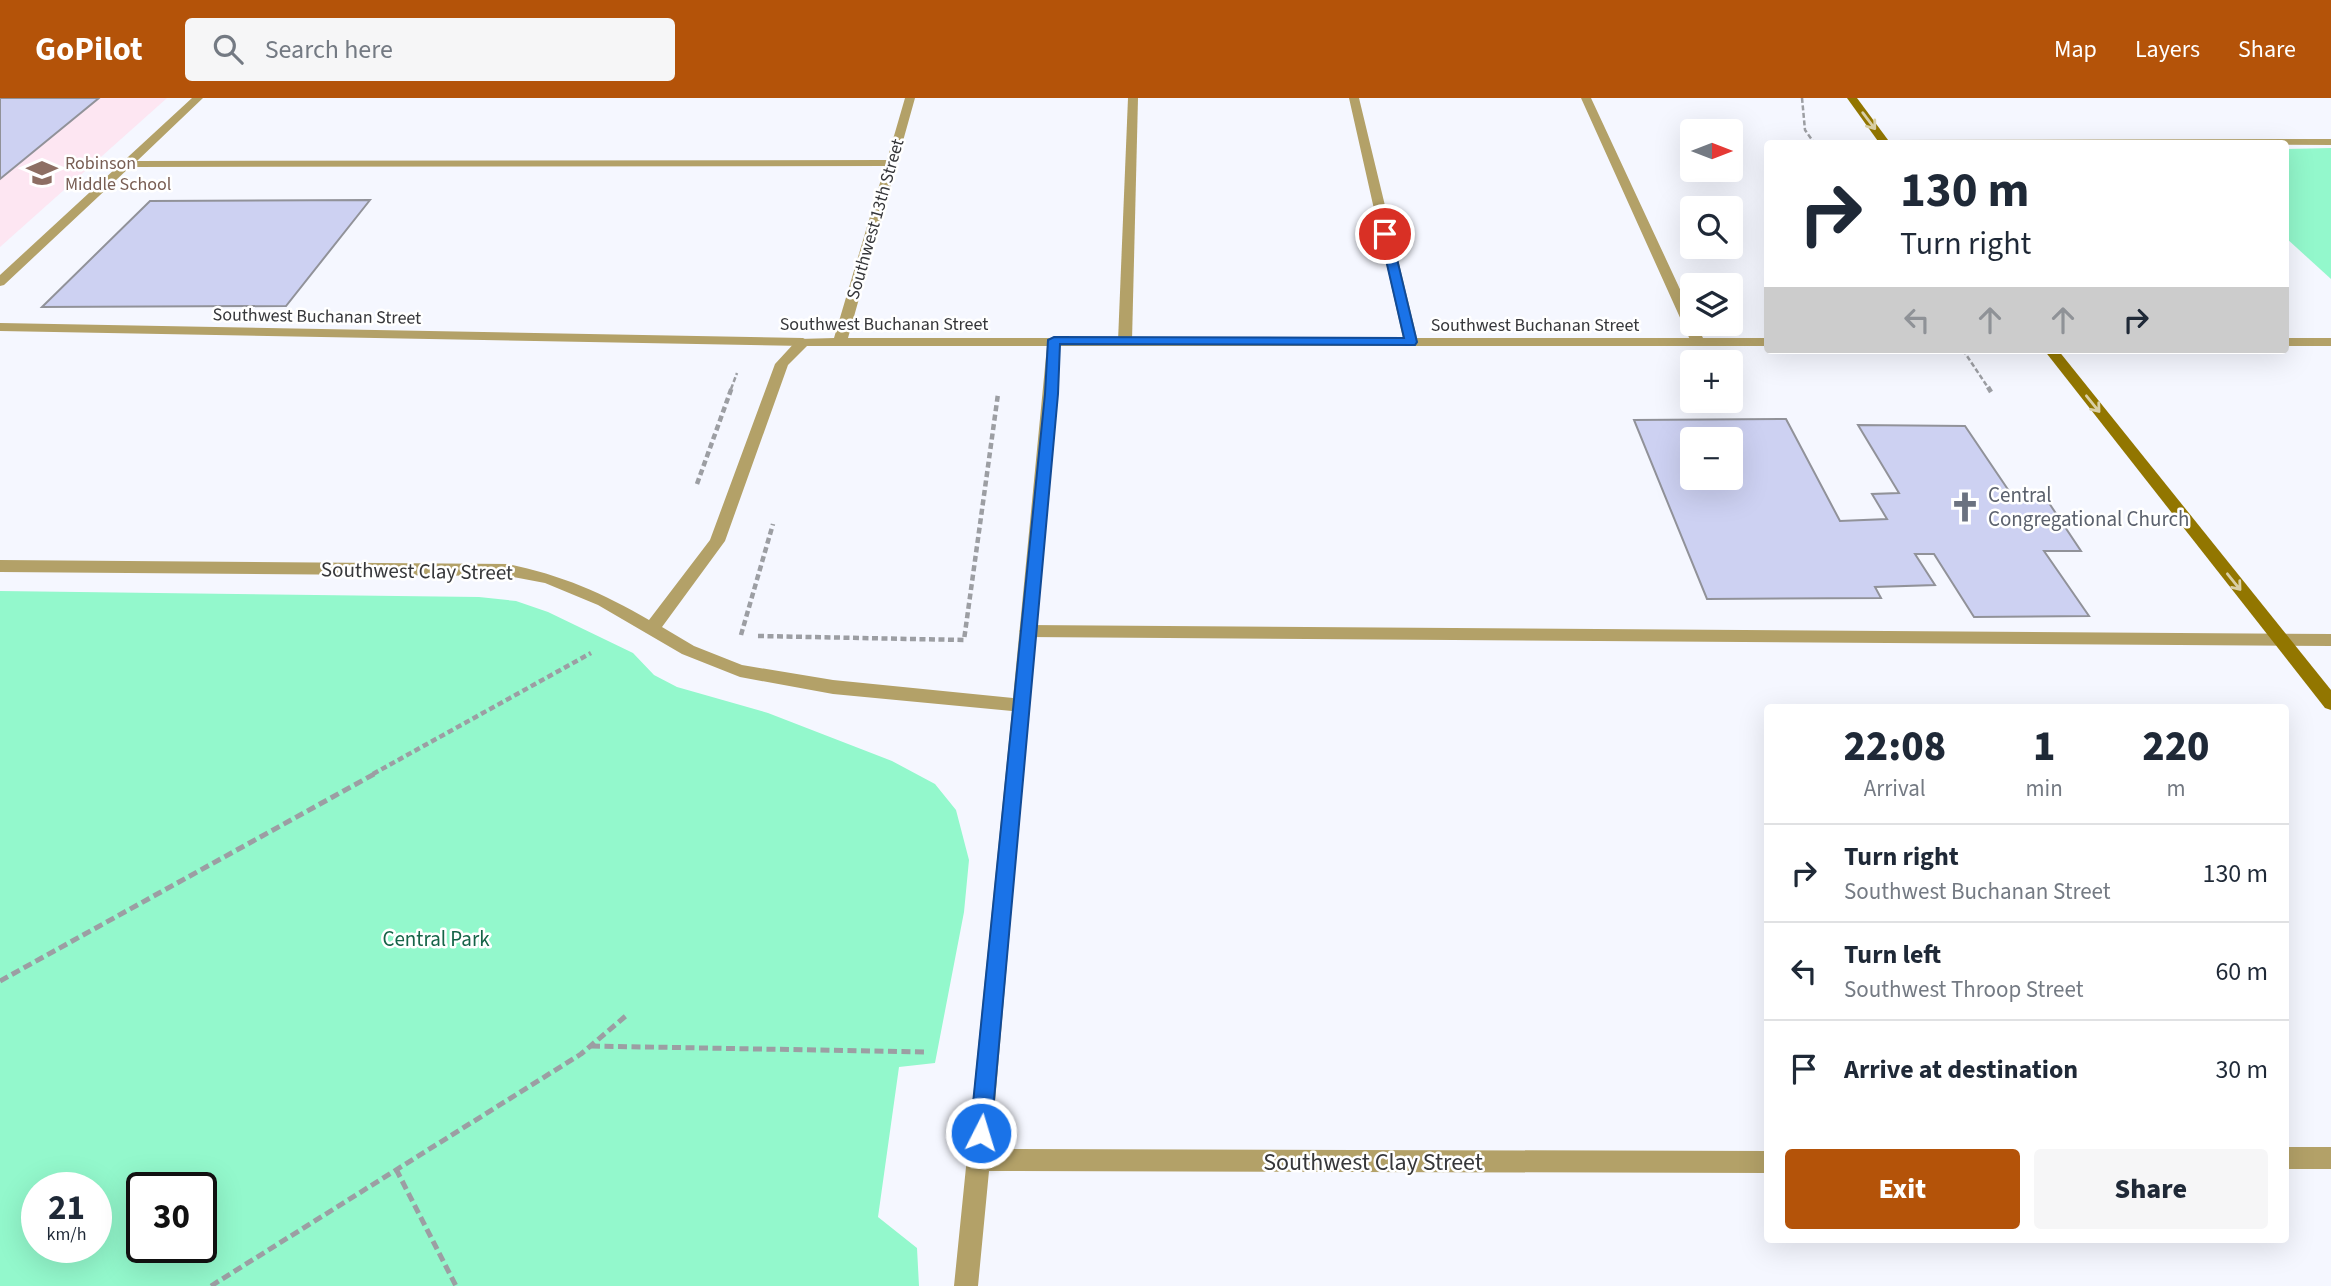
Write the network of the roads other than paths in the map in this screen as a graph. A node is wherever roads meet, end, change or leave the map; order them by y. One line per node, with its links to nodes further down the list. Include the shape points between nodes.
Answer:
1 (198, 98): 11 (street)
2 (909, 98): 10 (street, Southwest 13th Street)
3 (1133, 98): 16 (street)
4 (1354, 98): 18 (street)
5 (1586, 98): 19 (street)
6 (1852, 98): 7 (main road, one-way to 7)
7 (1884, 140)
8 (2289, 142): 9 (street)
9 (2331, 142)
10 (891, 163): 11 (street); 15 (street, Southwest 13th Street)
11 (126, 164): 12 (street)
12 (0, 282)
13 (0, 327): 17 (street, Southwest Buchanan Street)
14 (1054, 340): 15 (street, Southwest Buchanan Street); 16 (street, Southwest Buchanan Street); 26 (street)
15 (840, 341): 17 (street, Southwest Buchanan Street)
16 (1125, 341): 18 (street, Southwest Buchanan Street)
17 (803, 342): 25 (street, via 782,364 717,541)
18 (1410, 342): 19 (street, Southwest Buchanan Street)
19 (1698, 342): 20 (street, Southwest Buchanan Street)
20 (1764, 342)
21 (2289, 342): 22 (street)
22 (2331, 342)
23 (2054, 354): 28 (main road, one-way to 28)
24 (0, 566): 25 (street, Southwest Clay Street, via 508,570 548,578 604,601)
25 (652, 630): 30 (street, Southwest Clay Street, via 740,671 833,687)
26 (1027, 631): 28 (street); 30 (street)
27 (2331, 640): 28 (street)
28 (2282, 641): 29 (main road)
29 (2331, 703)
30 (1020, 705): 33 (street)
31 (2289, 1158): 32 (street)
32 (2331, 1158)
33 (978, 1160): 34 (street, Southwest Clay Street); 35 (street)
34 (1764, 1162)
35 (966, 1286)

